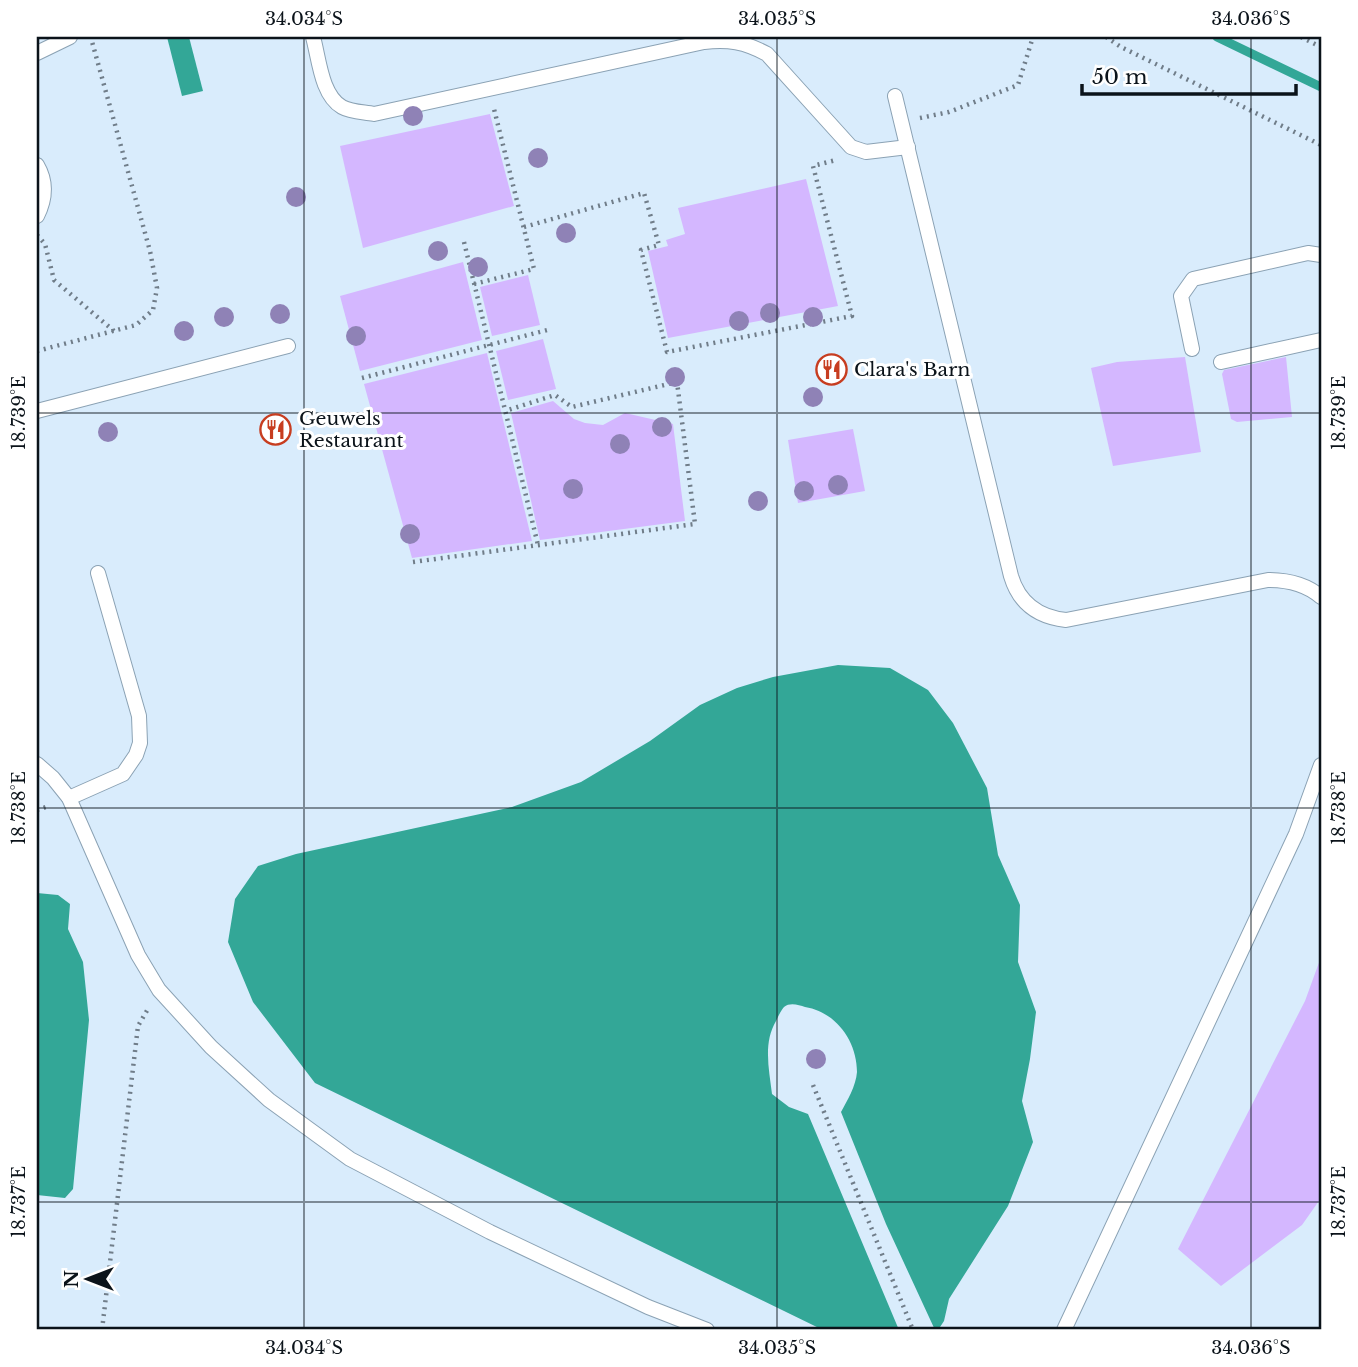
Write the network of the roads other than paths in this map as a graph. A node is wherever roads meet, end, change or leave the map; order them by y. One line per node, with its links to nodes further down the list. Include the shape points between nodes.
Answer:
1 (70, 37): 3 (lane)
2 (313, 37): 5 (lane, via 327,89 341,107 374,114 704,42 736,41 766,54 851,147 866,152)
3 (37, 53)
4 (895, 96): 5 (lane)
5 (908, 147): 15 (lane, via 1011,576 1020,597 1038,613 1066,620 1268,580 1301,585)
6 (37, 165): 7 (lane, via 44,191)
7 (37, 216)
8 (1321, 255): 11 (lane, via 1308,253 1193,279 1181,296)
9 (1321, 340): 12 (lane)
10 (288, 346): 13 (lane)
11 (1192, 349)
12 (1221, 362)
13 (37, 411)
14 (98, 573): 18 (lane, via 139,716 140,743 123,774)
15 (1321, 597)
16 (37, 764): 18 (lane)
17 (1321, 765): 20 (lane, via 1296,834)
18 (69, 798): 19 (lane, via 138,955 159,990 211,1047 269,1100 350,1159 490,1232)
19 (707, 1330)
20 (1064, 1330)

